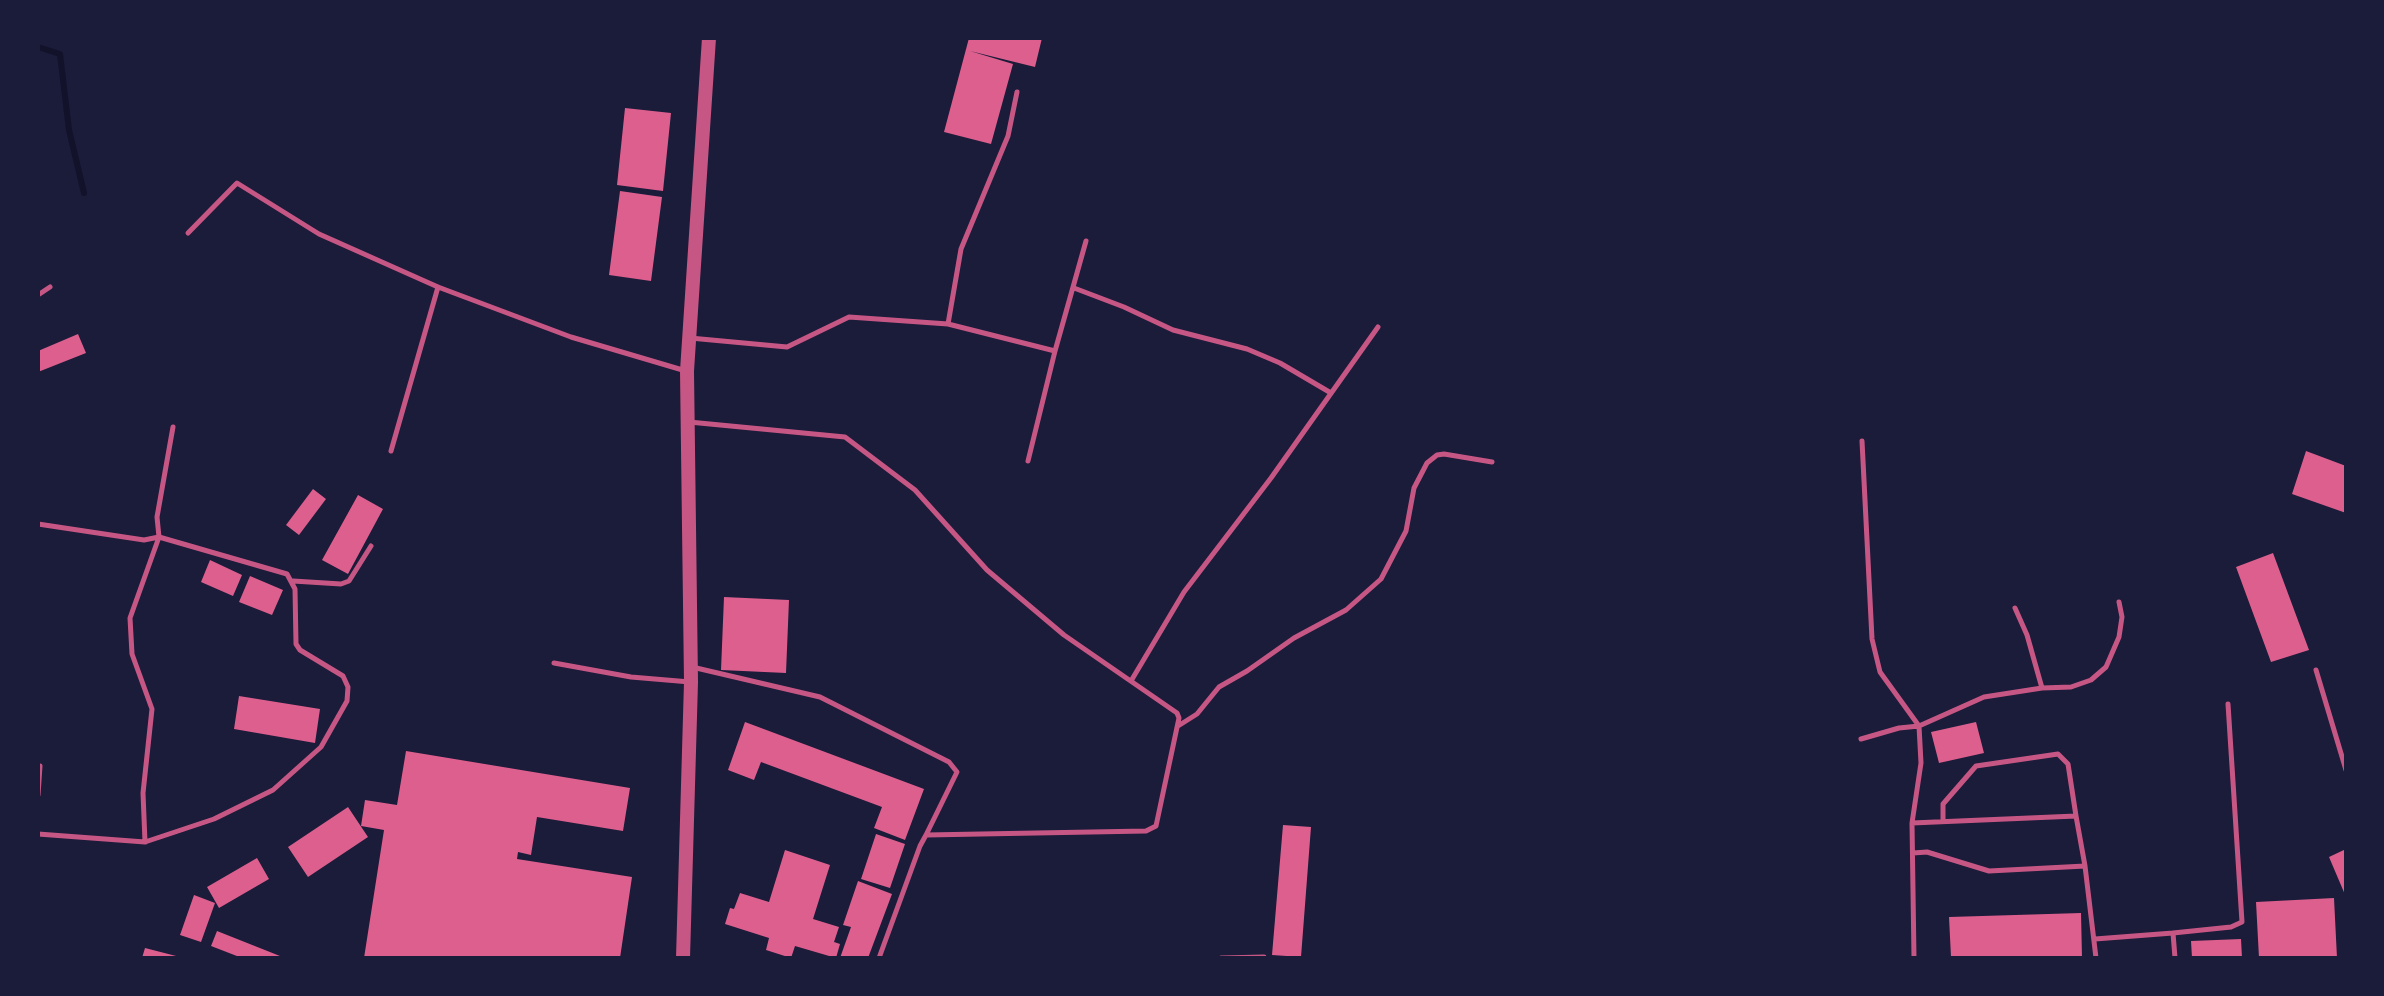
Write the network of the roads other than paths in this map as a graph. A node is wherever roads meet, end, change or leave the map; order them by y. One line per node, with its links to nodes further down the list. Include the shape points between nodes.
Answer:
1 (709, 38): 11 (street)
2 (1017, 92): 9 (lane, via 1008,136 961,249)
3 (188, 233): 6 (lane, via 237,183 319,234)
4 (1086, 241): 7 (lane)
5 (50, 287): 8 (lane)
6 (438, 287): 13 (lane, via 571,337); 18 (lane)
7 (1074, 288): 12 (lane); 14 (lane, via 1173,330 1247,349)
8 (38, 295)
9 (948, 324): 11 (lane, via 849,317 787,347); 12 (lane)
10 (1378, 327): 14 (lane)
11 (690, 338): 13 (street)
12 (1055, 351): 19 (lane)
13 (687, 371): 15 (street)
14 (1331, 393): 30 (lane, via 1184,592)
15 (688, 422): 28 (street); 30 (lane, via 845,437 915,490 987,570 1064,635)
16 (173, 427): 22 (lane, via 157,517)
17 (1862, 441): 34 (lane, via 1872,639 1880,672)
18 (391, 451)
19 (1028, 461)
20 (1492, 462): 35 (lane, via 1444,454 1427,463 1414,488 1406,531 1381,579 1346,610 1219,687 1197,714)
21 (38, 524): 22 (lane, via 144,540)
22 (159, 537): 24 (lane, via 277,570); 45 (lane, via 130,618 132,654 152,709 143,793)
23 (371, 546): 24 (lane, via 349,581)
24 (293, 581): 45 (lane, via 296,644 343,676 348,687 347,701 321,747 273,790 214,819)
25 (2119, 602): 32 (lane, via 2119,637 2106,667 2071,687)
26 (2015, 608): 32 (lane)
27 (554, 663): 31 (lane)
28 (690, 667): 31 (street); 44 (lane, via 820,697 949,762 957,772)
29 (2316, 670): 38 (lane)
30 (1131, 681): 35 (lane, via 1177,713)
31 (691, 682): 51 (street)
32 (2042, 688): 34 (lane, via 1984,697)
33 (2228, 704): 48 (lane, via 2242,922)
34 (1919, 726): 36 (lane); 42 (lane, via 1921,763)
35 (1177, 727): 44 (lane, via 1160,817 1146,831)
36 (1861, 739)
37 (40, 766): 39 (lane)
38 (2346, 770)
39 (38, 795)
40 (2076, 816): 41 (lane); 41 (lane, via 2068,764 2058,754 1976,766 1943,804); 47 (lane)
41 (1943, 821): 42 (lane)
42 (1912, 823): 46 (lane)
43 (38, 834): 45 (lane)
44 (926, 835): 52 (lane)
45 (145, 842)
46 (1913, 853): 47 (lane, via 1927,852 1989,871); 54 (lane)
47 (2085, 866): 49 (lane)
48 (2173, 933): 49 (lane); 56 (lane)
49 (2095, 939): 55 (lane)
50 (1264, 957): 53 (lane)
51 (683, 958)
52 (879, 958)
53 (1221, 958)
54 (1914, 958)
55 (2096, 958)
56 (2175, 958)

